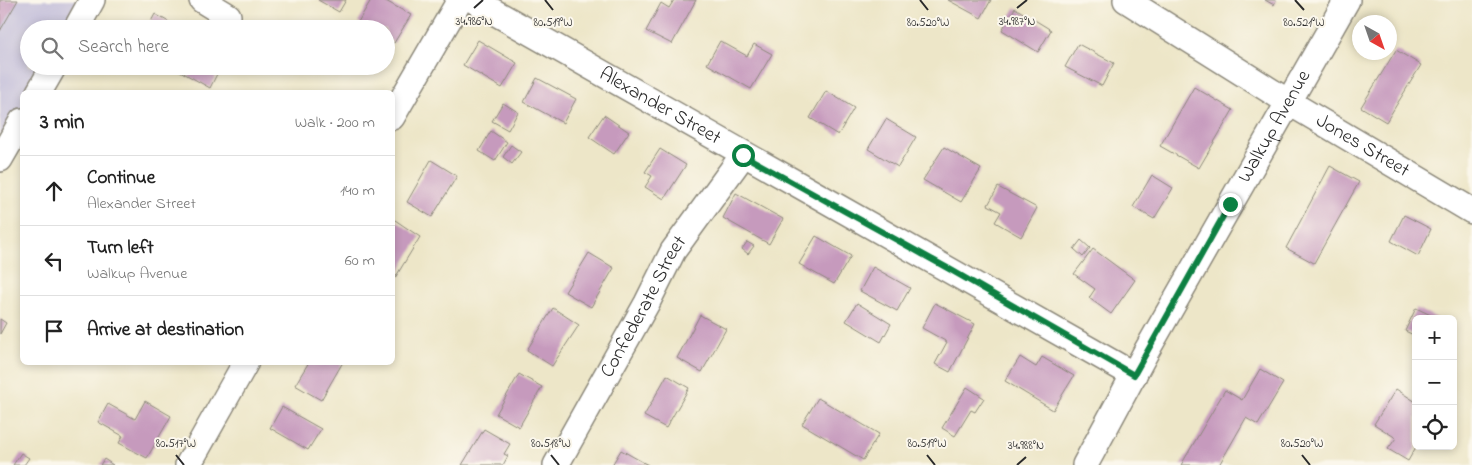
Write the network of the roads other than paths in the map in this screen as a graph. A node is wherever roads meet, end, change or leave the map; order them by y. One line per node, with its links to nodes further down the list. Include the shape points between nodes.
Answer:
1 (92, 0): 8 (street)
2 (202, 0): 7 (street)
3 (460, 0): 12 (street)
4 (473, 0): 14 (street, Alexander Street)
5 (1126, 0): 11 (street, Jones Street)
6 (1347, 0): 11 (street, Walkup Avenue)
7 (228, 16)
8 (81, 20)
9 (48, 75): 10 (street)
10 (39, 90)
11 (1290, 103): 16 (street, Jones Street); 18 (street, Walkup Avenue)
12 (395, 112)
13 (20, 125): 15 (street)
14 (743, 155): 18 (street, Alexander Street); 20 (street, Confederate Street, via 673,251)
15 (0, 158)
16 (1472, 211)
17 (244, 365): 19 (street)
18 (1134, 375): 21 (street, Walkup Avenue)
19 (188, 465)
20 (556, 465)
21 (1085, 465)

